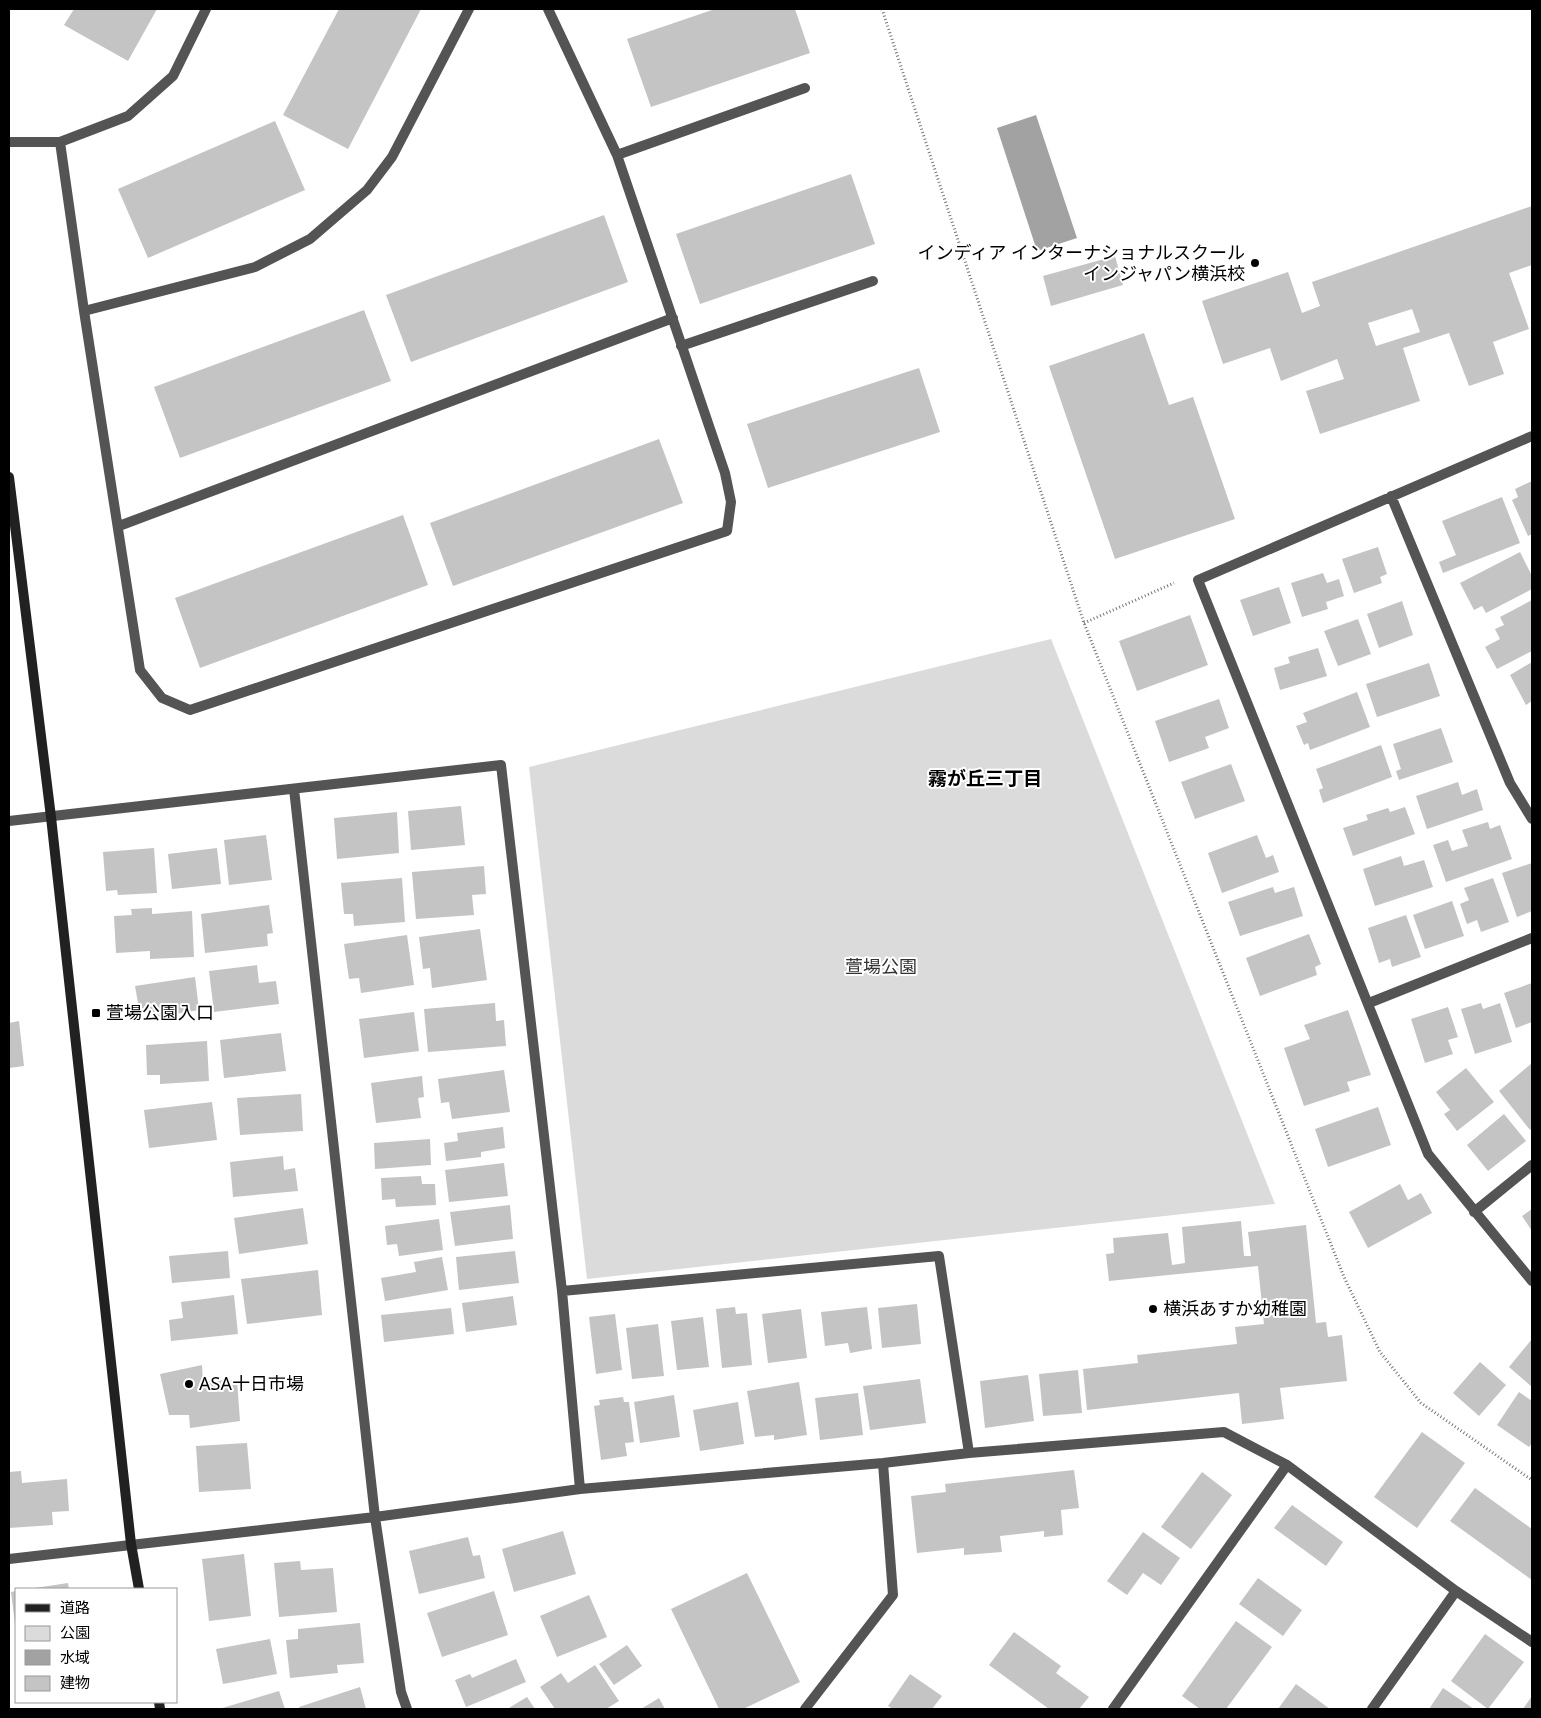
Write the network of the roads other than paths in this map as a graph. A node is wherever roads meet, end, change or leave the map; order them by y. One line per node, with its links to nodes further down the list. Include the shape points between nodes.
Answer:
1 (206, 9): 6 (street, via 173,76 128,116)
2 (470, 9): 9 (street, via 392,157 367,190 310,239 255,267)
3 (548, 9): 7 (street)
4 (805, 88): 7 (street)
5 (9, 142): 6 (street)
6 (60, 142): 9 (street)
7 (617, 155): 10 (street)
8 (873, 281): 11 (street)
9 (84, 311): 15 (street)
10 (673, 318): 11 (street); 15 (street)
11 (681, 346): 15 (street, via 725,473 732,502 726,532 190,710 162,698 140,670)
12 (1532, 436): 14 (street)
13 (9, 477): 17 (street)
14 (1391, 496): 18 (street, via 1510,784); 21 (street, via 1198,580)
15 (119, 526)
16 (294, 789): 17 (street); 25 (street, via 501,765); 30 (street)
17 (51, 817): 19 (street); 31 (street)
18 (1532, 820)
19 (9, 821)
20 (1532, 938): 21 (street)
21 (1369, 1003): 23 (street, via 1428,1154)
22 (1532, 1165): 23 (street)
23 (1474, 1212): 24 (street)
24 (1532, 1281)
25 (562, 1291): 26 (street, via 939,1256); 29 (street)
26 (969, 1453): 27 (street); 28 (street, via 1224,1432)
27 (883, 1463): 29 (street); 37 (street, via 894,1594)
28 (1287, 1464): 34 (street); 38 (street)
29 (580, 1489): 30 (street)
30 (375, 1517): 31 (street); 36 (street, via 401,1692)
31 (131, 1544): 32 (street); 33 (street)
32 (9, 1559)
33 (139, 1588)
34 (1456, 1591): 35 (street); 39 (street)
35 (1532, 1642)
36 (407, 1709)
37 (806, 1709)
38 (1113, 1709)
39 (1372, 1709)

